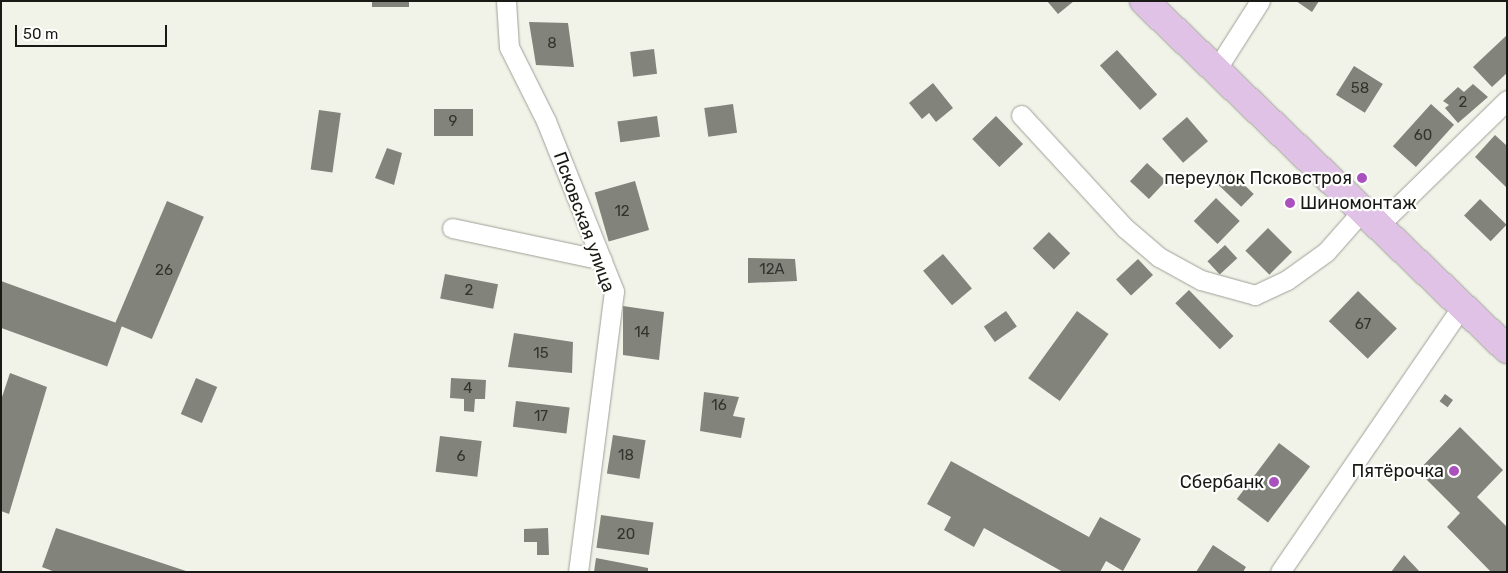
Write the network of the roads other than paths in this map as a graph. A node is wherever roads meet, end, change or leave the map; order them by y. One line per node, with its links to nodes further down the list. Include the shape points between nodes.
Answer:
1 (506, 1): 9 (street, Псковская улица, via 509,46 546,121)
2 (1144, 1): 4 (main road)
3 (1260, 1): 4 (street)
4 (1216, 70): 7 (main road)
5 (1507, 100): 7 (street)
6 (1021, 114): 7 (street, via 1125,228 1159,257 1201,280 1255,295 1287,280)
7 (1371, 217): 10 (main road)
8 (452, 228): 9 (street)
9 (602, 260): 12 (street, Псковская улица, via 614,291)
10 (1462, 306): 11 (main road); 13 (street)
11 (1507, 349)
12 (578, 572)
13 (1280, 572)

